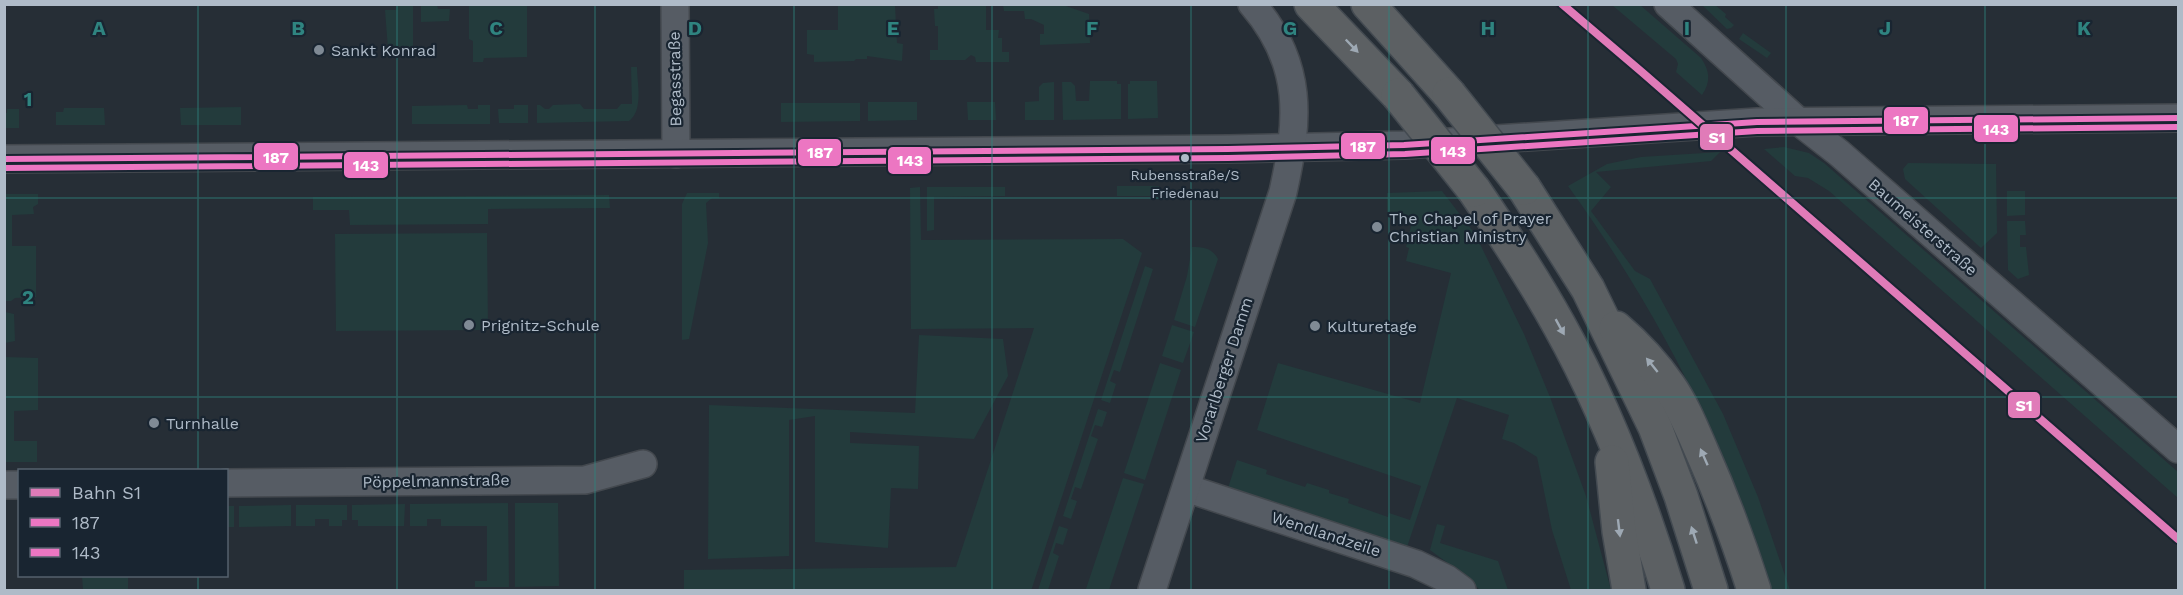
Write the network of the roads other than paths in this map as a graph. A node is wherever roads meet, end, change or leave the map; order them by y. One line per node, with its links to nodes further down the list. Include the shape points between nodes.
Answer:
1 (675, 4): 9 (street, Begasstraße)
2 (1252, 4): 8 (street, Vorarlberger Damm, via 1275,37 1290,73 1296,110)
3 (1311, 4): 12 (highway, one-way to 12, bridge, via 1398,95 1474,190 1560,327)
4 (1368, 4): 11 (highway, bridge, via 1449,94 1524,188)
5 (1668, 4): 7 (street, Baumeisterstraße)
6 (2178, 118): 7 (street)
7 (1798, 121): 8 (street); 13 (street, Baumeisterstraße)
8 (1292, 148): 9 (street); 16 (street, Vorarlberger Damm, via 1282,192)
9 (676, 154): 10 (street)
10 (4, 159)
11 (1601, 315): 21 (highway, one-way to 11, via 1655,427); 22 (highway, one-way to 11, via 1685,413 1640,350)
12 (1609, 428): 19 (highway, one-way to 19); 20 (highway, via 1647,520)
13 (2178, 449)
14 (643, 464): 15 (street, Pöppelmannstraße, via 585,480)
15 (228, 483)
16 (1186, 488): 17 (street, Vorarlberger Damm); 18 (street, Wendlandzeile, via 1416,564)
17 (1152, 591)
18 (1462, 591)
19 (1629, 591)
20 (1668, 591)
21 (1711, 591)
22 (1754, 591)

